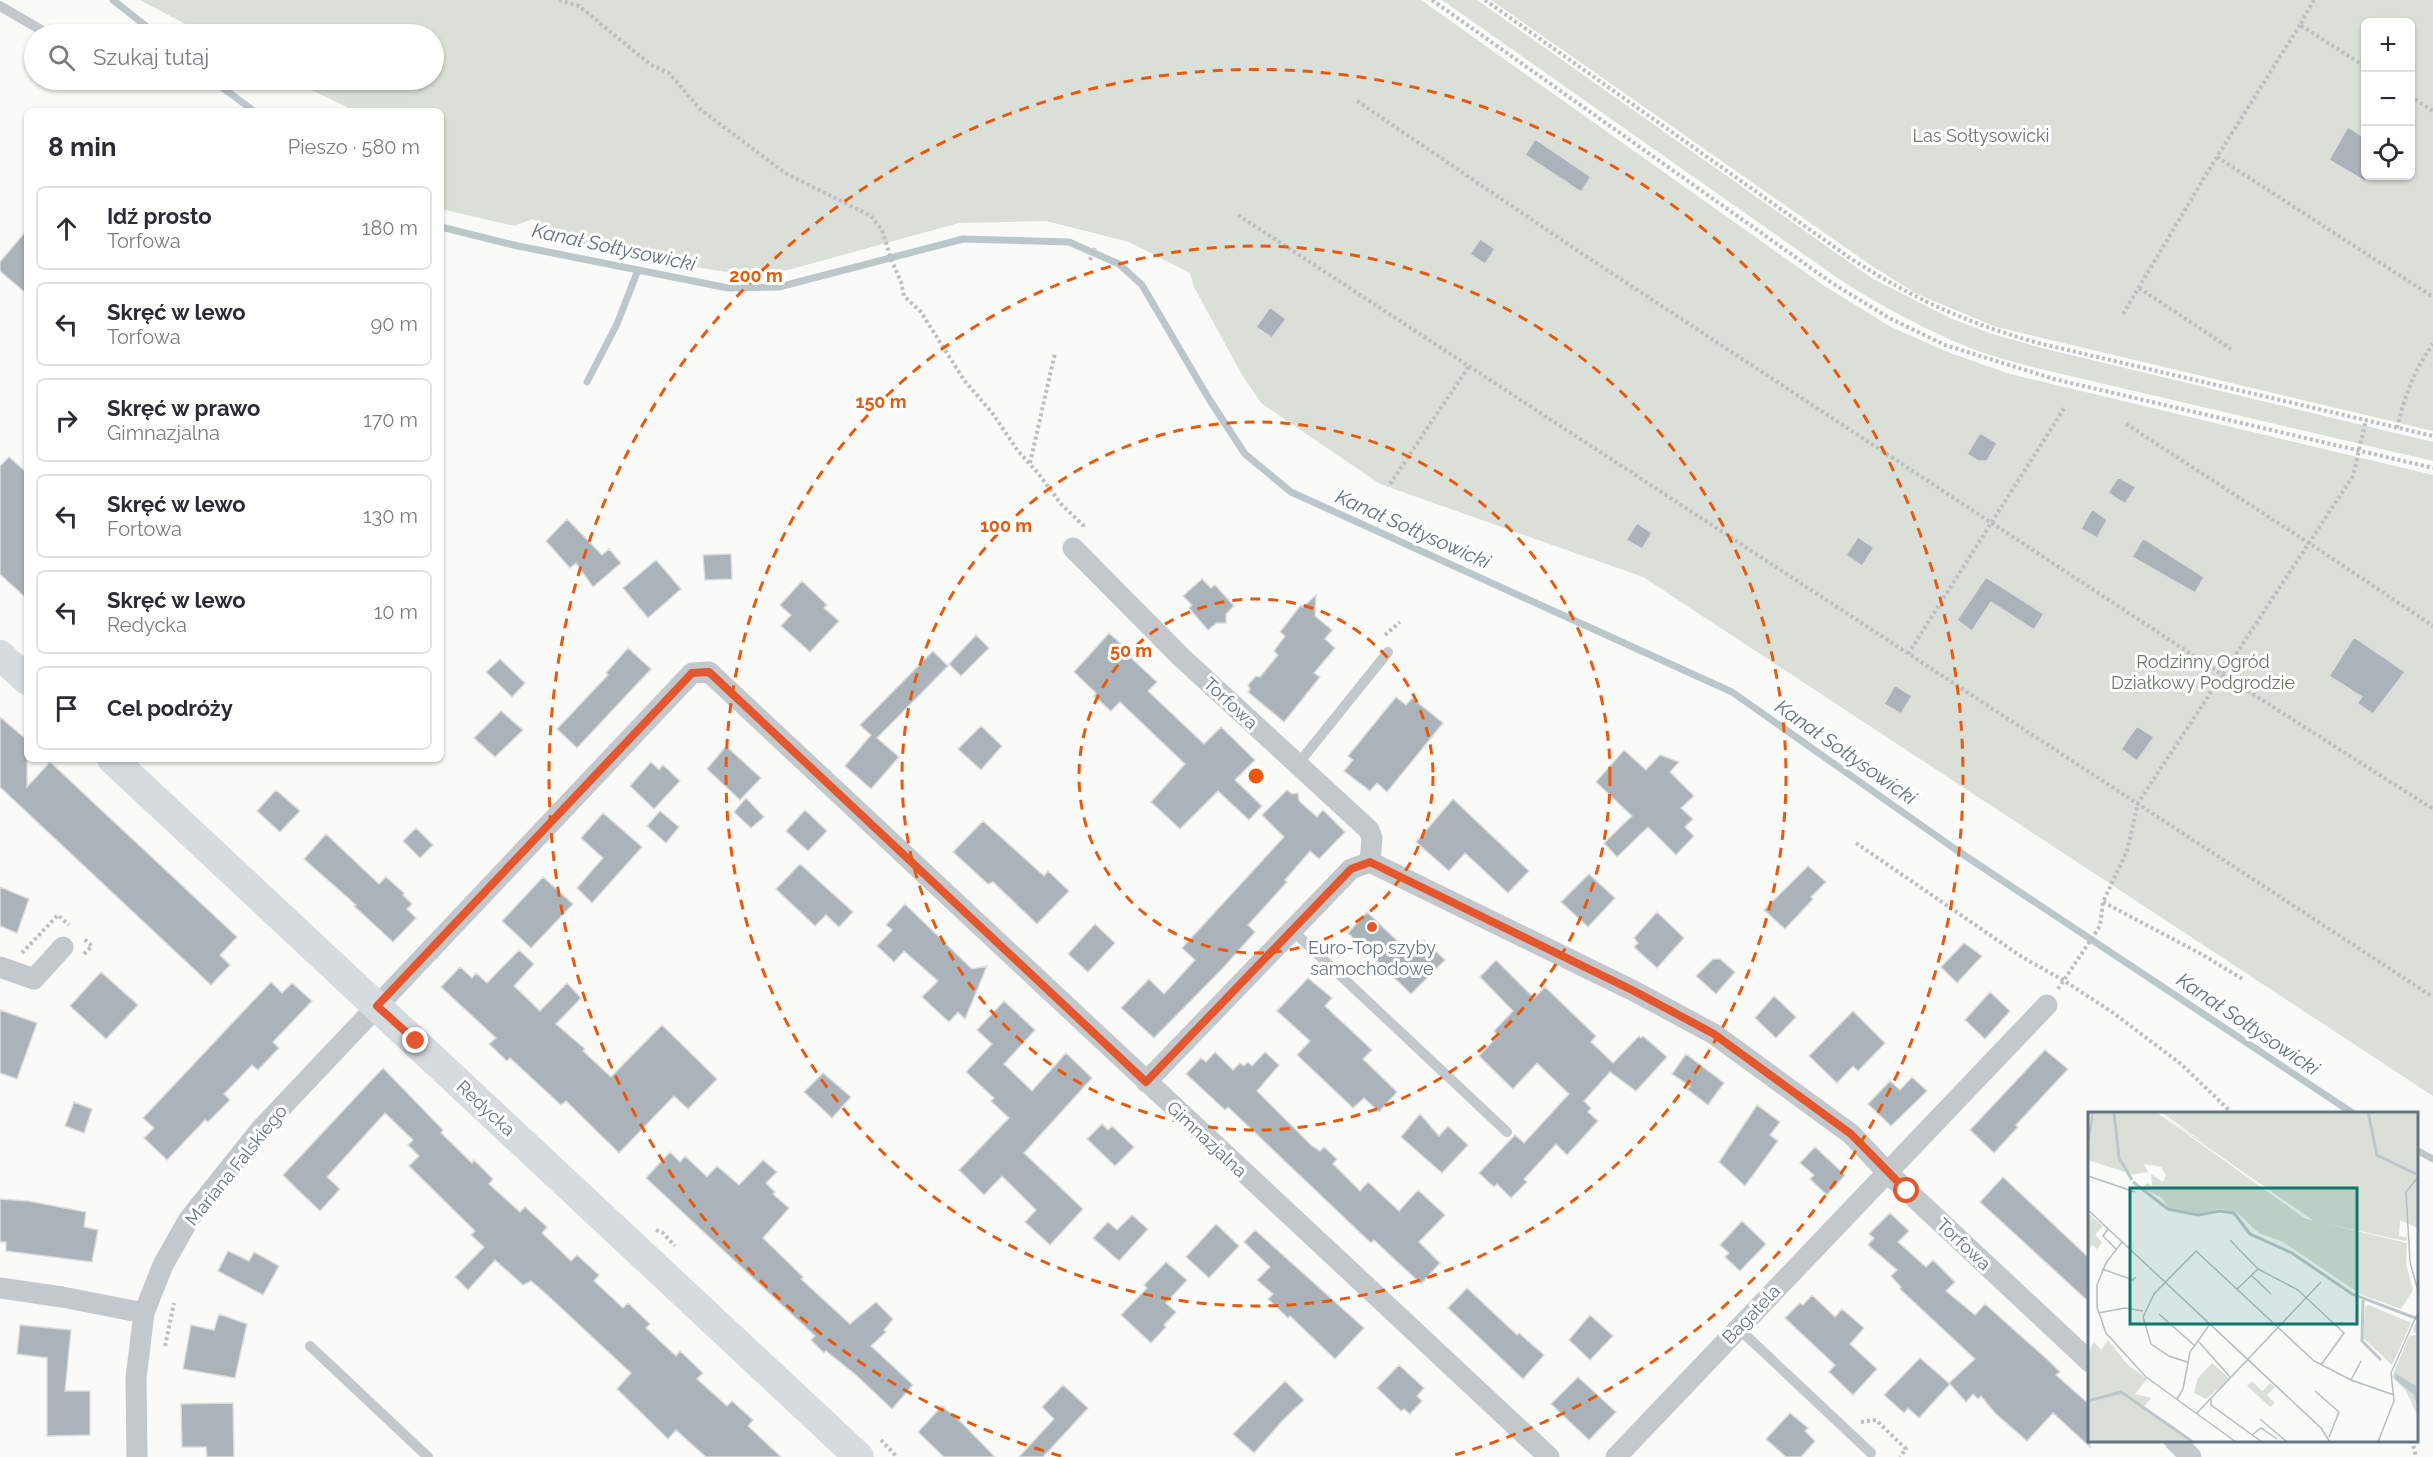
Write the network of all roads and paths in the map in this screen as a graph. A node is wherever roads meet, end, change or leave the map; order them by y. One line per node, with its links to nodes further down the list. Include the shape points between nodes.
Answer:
1 (559, 0): 29 (path, via 579,6 651,65 669,73 700,109 785,173 871,216 882,230 904,296 921,312 964,380)
2 (1432, 0): 28 (path, via 1832,283 1891,319 1945,345 2054,379)
3 (1485, 0): 24 (path, via 1850,258 1940,310 2038,343)
4 (2314, 0): 7 (path)
5 (0, 6): 6 (lane)
6 (31, 24)
7 (2300, 25): 8 (path); 12 (path)
8 (2361, 64)
9 (2415, 99): 11 (path)
10 (1357, 101): 32 (path, via 1581,254)
11 (2433, 111)
12 (2217, 157): 16 (path); 17 (path)
13 (1238, 215): 22 (path)
14 (1095, 248): 15 (path)
15 (1090, 260)
16 (2139, 288): 18 (path); 20 (path)
17 (2433, 297)
18 (2123, 314)
19 (2433, 344): 26 (path, via 2405,394)
20 (2231, 349)
21 (1055, 353): 29 (path)
22 (1469, 366): 31 (path); 37 (path)
23 (2065, 407): 32 (path)
24 (2366, 420): 26 (path); 28 (path)
25 (2126, 424): 33 (path)
26 (2397, 428): 27 (path)
27 (2433, 436)
28 (2359, 450): 30 (path); 33 (path, via 2353,476)
29 (1029, 464): 34 (path, via 1083,525 1083,536)
30 (2433, 468)
31 (1390, 484)
32 (1990, 522): 37 (path); 40 (path)
33 (2309, 543): 35 (path); 40 (path)
34 (1073, 548): 43 (street, Torfowa, via 1181,657)
35 (2433, 626)
36 (1388, 651): 43 (lane)
37 (1908, 654): 44 (path)
38 (0, 655): 41 (street)
39 (709, 672): 58 (street, Mariana Falskiego, via 692,673); 59 (street, Gimnazjalna)
40 (2223, 675): 44 (path); 45 (path)
41 (24, 677)
42 (115, 762): 58 (street, Redycka)
43 (1298, 764): 47 (street, Torfowa, via 1369,830)
44 (2139, 803): 48 (path, via 2127,851); 56 (path)
45 (2433, 809)
46 (1856, 843): 54 (path, via 2022,957)
47 (1370, 862): 50 (street, via 1351,869); 62 (street, Torfowa, via 1714,1034 1851,1134)
48 (2103, 902): 54 (path, via 2100,926); 55 (path)
49 (58, 915): 52 (path)
50 (1293, 931): 59 (street); 61 (lane)
51 (63, 947): 53 (street, via 34,979)
52 (20, 956)
53 (0, 967)
54 (2063, 980): 60 (path, via 2181,1064)
55 (2244, 980)
56 (2433, 997)
57 (2047, 1005): 62 (street, Bagatela)
58 (377, 1006): 65 (street, Mariana Falskiego, via 260,1130 189,1219 163,1265); 74 (street, Redycka)
59 (1146, 1082): 77 (street, Gimnazjalna)
60 (2232, 1112)
61 (1507, 1132)
62 (1887, 1172): 66 (street, Bagatela); 69 (street, Torfowa)
63 (0, 1288): 65 (street)
64 (175, 1299): 68 (path)
65 (144, 1313): 75 (street, Mariana Falskiego, via 136,1378)
66 (1738, 1328): 73 (lane); 78 (street, Bagatela)
67 (310, 1347): 76 (lane)
68 (164, 1352)
69 (2088, 1360)
70 (1876, 1420): 79 (path, via 1906,1449)
71 (2176, 1442): 80 (street)
72 (2412, 1442): 81 (path)
73 (1871, 1453)
74 (855, 1456)
75 (137, 1457)
76 (428, 1457)
77 (1549, 1457)
78 (1616, 1457)
79 (1900, 1457)
80 (2191, 1457)
81 (2416, 1457)

